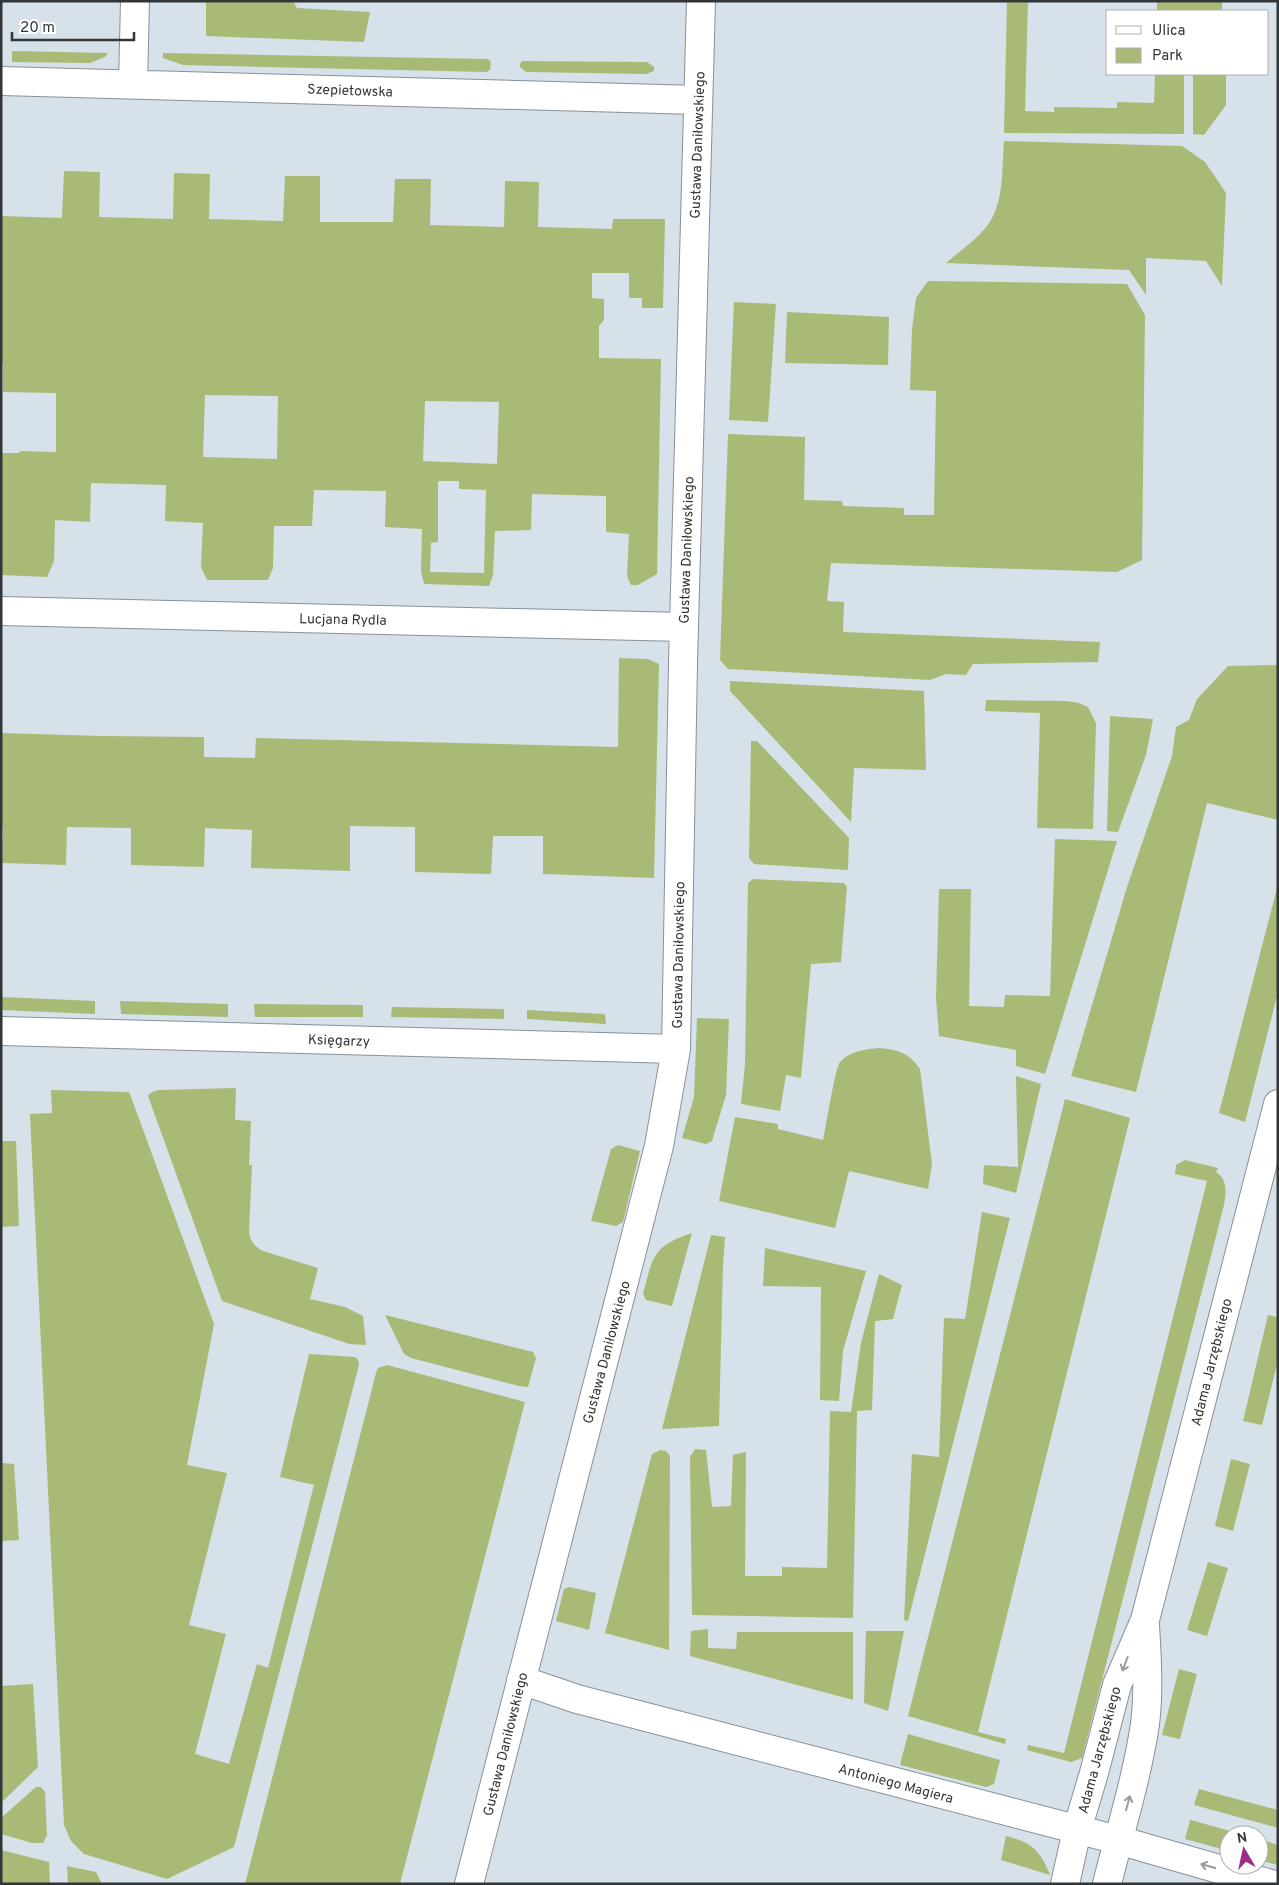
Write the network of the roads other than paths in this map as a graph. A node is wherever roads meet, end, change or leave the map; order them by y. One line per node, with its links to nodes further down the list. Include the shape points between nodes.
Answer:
1 (135, 1): 4 (street)
2 (701, 1): 5 (street, Gustawa Daniłowskiego)
3 (1, 81): 4 (street, Szepietowska)
4 (133, 84): 5 (street, Szepietowska)
5 (698, 100): 7 (street, Gustawa Daniłowskiego)
6 (1, 611): 7 (street, Lucjana Rydla)
7 (684, 627): 9 (street, Gustawa Daniłowskiego)
8 (1, 1030): 9 (street, Księgarzy)
9 (676, 1049): 12 (street, Gustawa Daniłowskiego, via 659,1146)
10 (1278, 1104): 11 (street, Adama Jarzębskiego)
11 (1145, 1620): 13 (street, Adama Jarzębskiego, one-way to 13, via 1117,1685); 14 (street, Adama Jarzębskiego, one-way to 11, via 1134,1783 1145,1723)
12 (521, 1680): 13 (street, Antoniego Magiera, via 586,1701); 15 (street, Gustawa Daniłowskiego)
13 (1077, 1830): 14 (street, Antoniego Magiera); 16 (street, Adama Jarzębskiego)
14 (1118, 1840): 17 (street, Adama Jarzębskiego); 18 (street, Antoniego Magiera, one-way to 14)
15 (469, 1884)
16 (1065, 1884)
17 (1107, 1884)
18 (1272, 1884)

